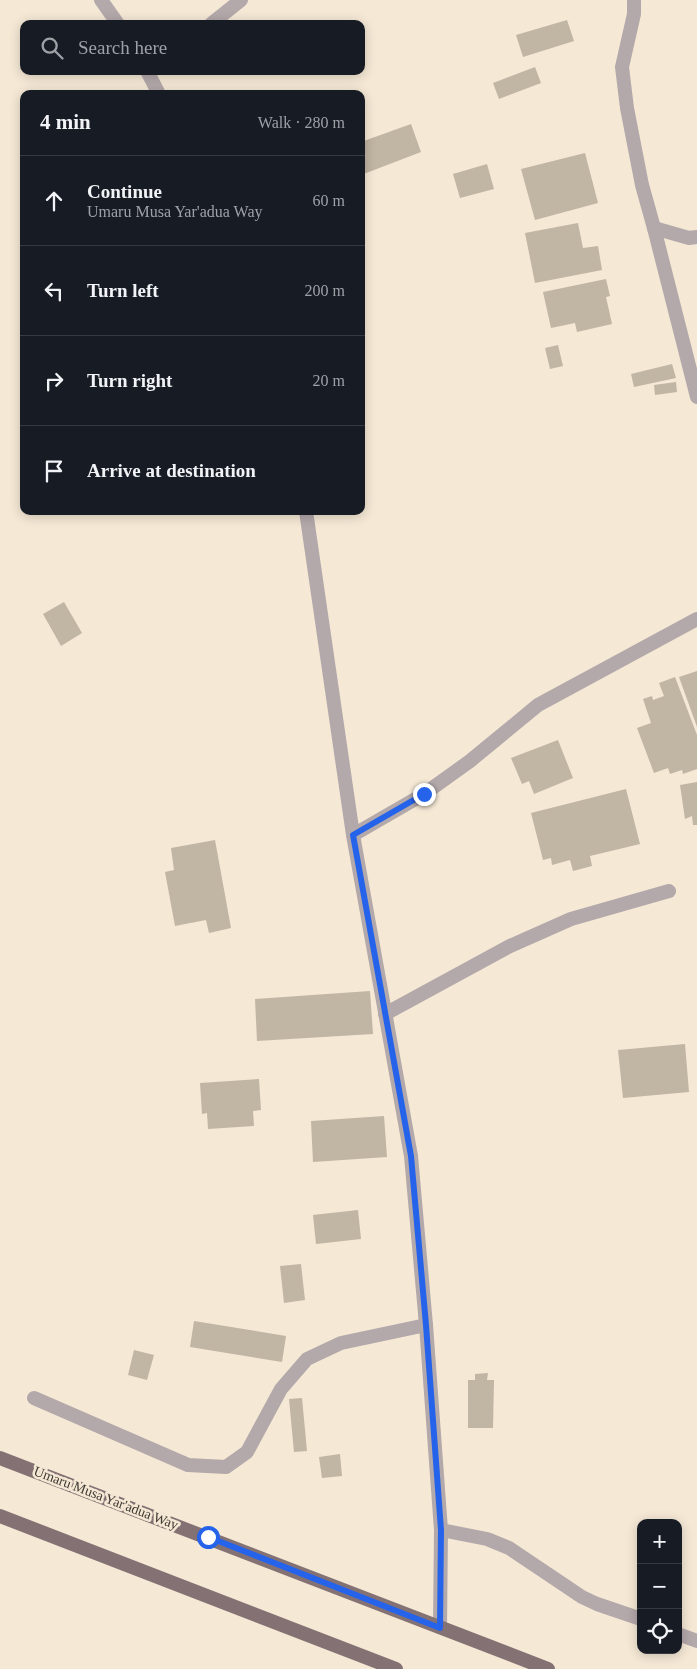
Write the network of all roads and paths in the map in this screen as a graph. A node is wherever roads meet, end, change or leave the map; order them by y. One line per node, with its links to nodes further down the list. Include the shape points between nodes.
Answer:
1 (101, 0): 4 (street)
2 (241, 0): 5 (street)
3 (634, 0): 8 (street, via 622,75 642,185)
4 (115, 20)
5 (216, 20)
6 (150, 75): 7 (street)
7 (157, 90)
8 (654, 228): 9 (street, via 689,238); 10 (street)
9 (697, 237)
10 (697, 397)
11 (307, 515): 13 (street)
12 (697, 619): 13 (street, via 538,705 424,794)
13 (353, 835): 15 (street)
14 (669, 891): 15 (street, via 571,919 510,946)
15 (385, 1014): 16 (street, via 411,1156)
16 (426, 1325): 17 (street, via 341,1342 307,1358 281,1389 247,1452 226,1467 188,1465); 20 (street)
17 (34, 1398)
18 (0, 1458): 22 (main road, Umaru Musa Yar'adua Way)
19 (0, 1516): 25 (main road)
20 (441, 1530): 21 (street, via 486,1539 509,1548 582,1597); 22 (street)
21 (637, 1619)
22 (440, 1628): 26 (main road, Umaru Musa Yar'adua Way)
23 (682, 1635): 24 (street)
24 (697, 1641)
25 (396, 1669)
26 (548, 1669)

